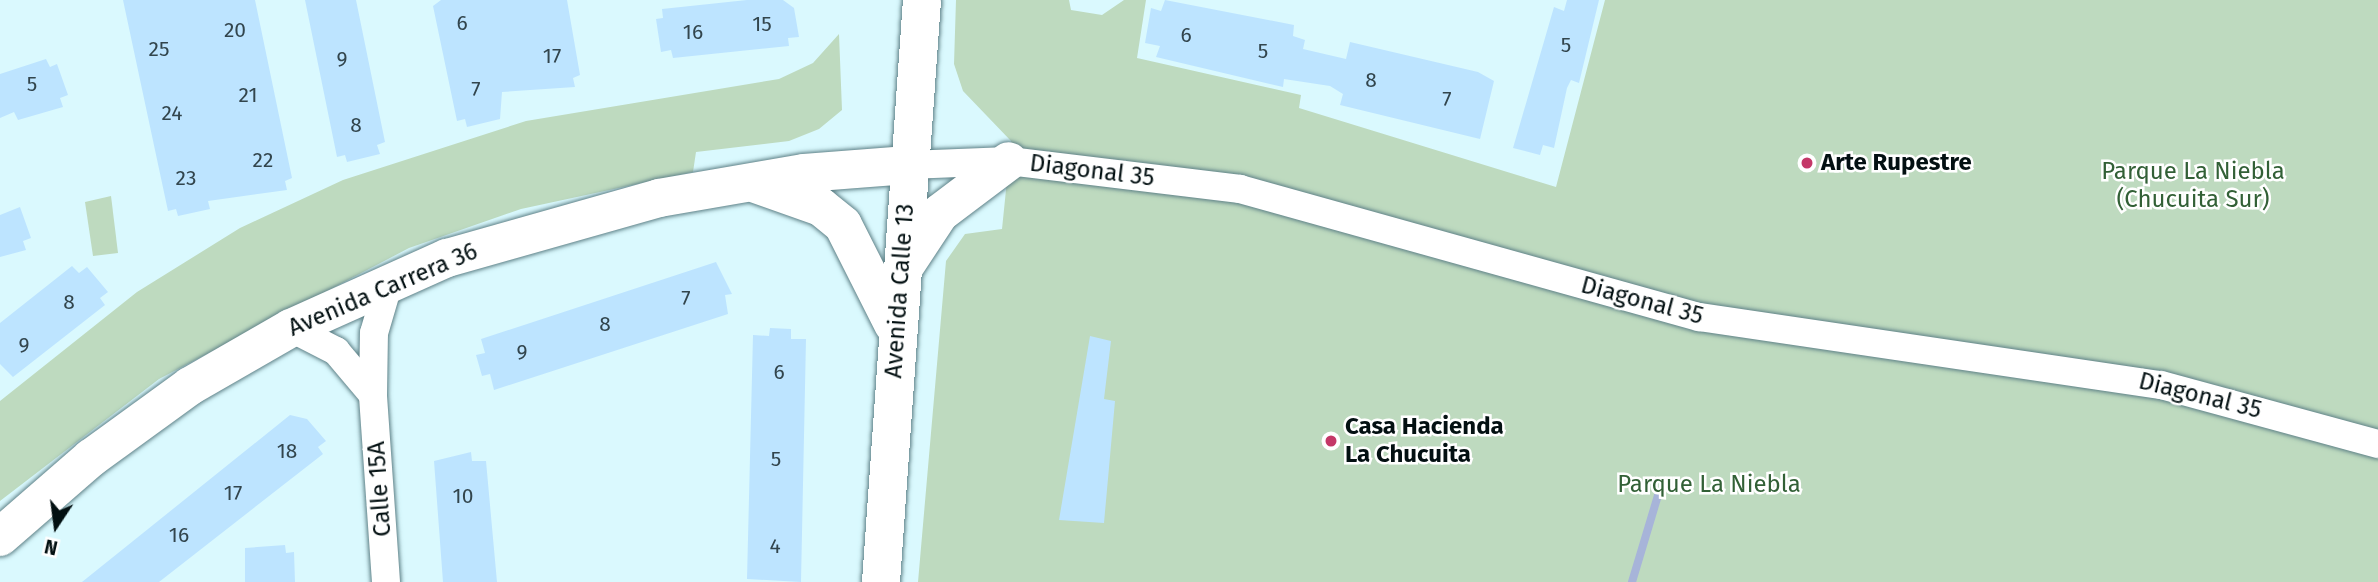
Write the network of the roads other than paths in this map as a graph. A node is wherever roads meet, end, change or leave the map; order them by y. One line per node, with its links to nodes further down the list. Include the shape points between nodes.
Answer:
1 (922, 0): 3 (main road, Avenida Calle 13)
2 (1009, 161): 3 (street, Diagonal 35); 5 (main road, via 940,213); 10 (street, Diagonal 35, via 1240,189 1699,317 2124,378)
3 (908, 165): 4 (main road, Avenida Carrera 36); 5 (main road, Avenida Calle 13)
4 (747, 182): 6 (main road, Avenida Carrera 36, via 527,233); 8 (main road, via 796,195 843,225 858,245)
5 (900, 274): 8 (main road, Avenida Calle 13)
6 (388, 282): 7 (main road, Avenida Carrera 36); 9 (street, Calle 15A, via 374,333)
7 (290, 328): 9 (street, via 336,351); 11 (main road, Avenida Carrera 36, via 138,422)
8 (897, 334): 13 (main road, Avenida Calle 13)
9 (373, 396): 12 (street, Calle 15A)
10 (2378, 444)
11 (0, 537)
12 (386, 582)
13 (881, 582)

